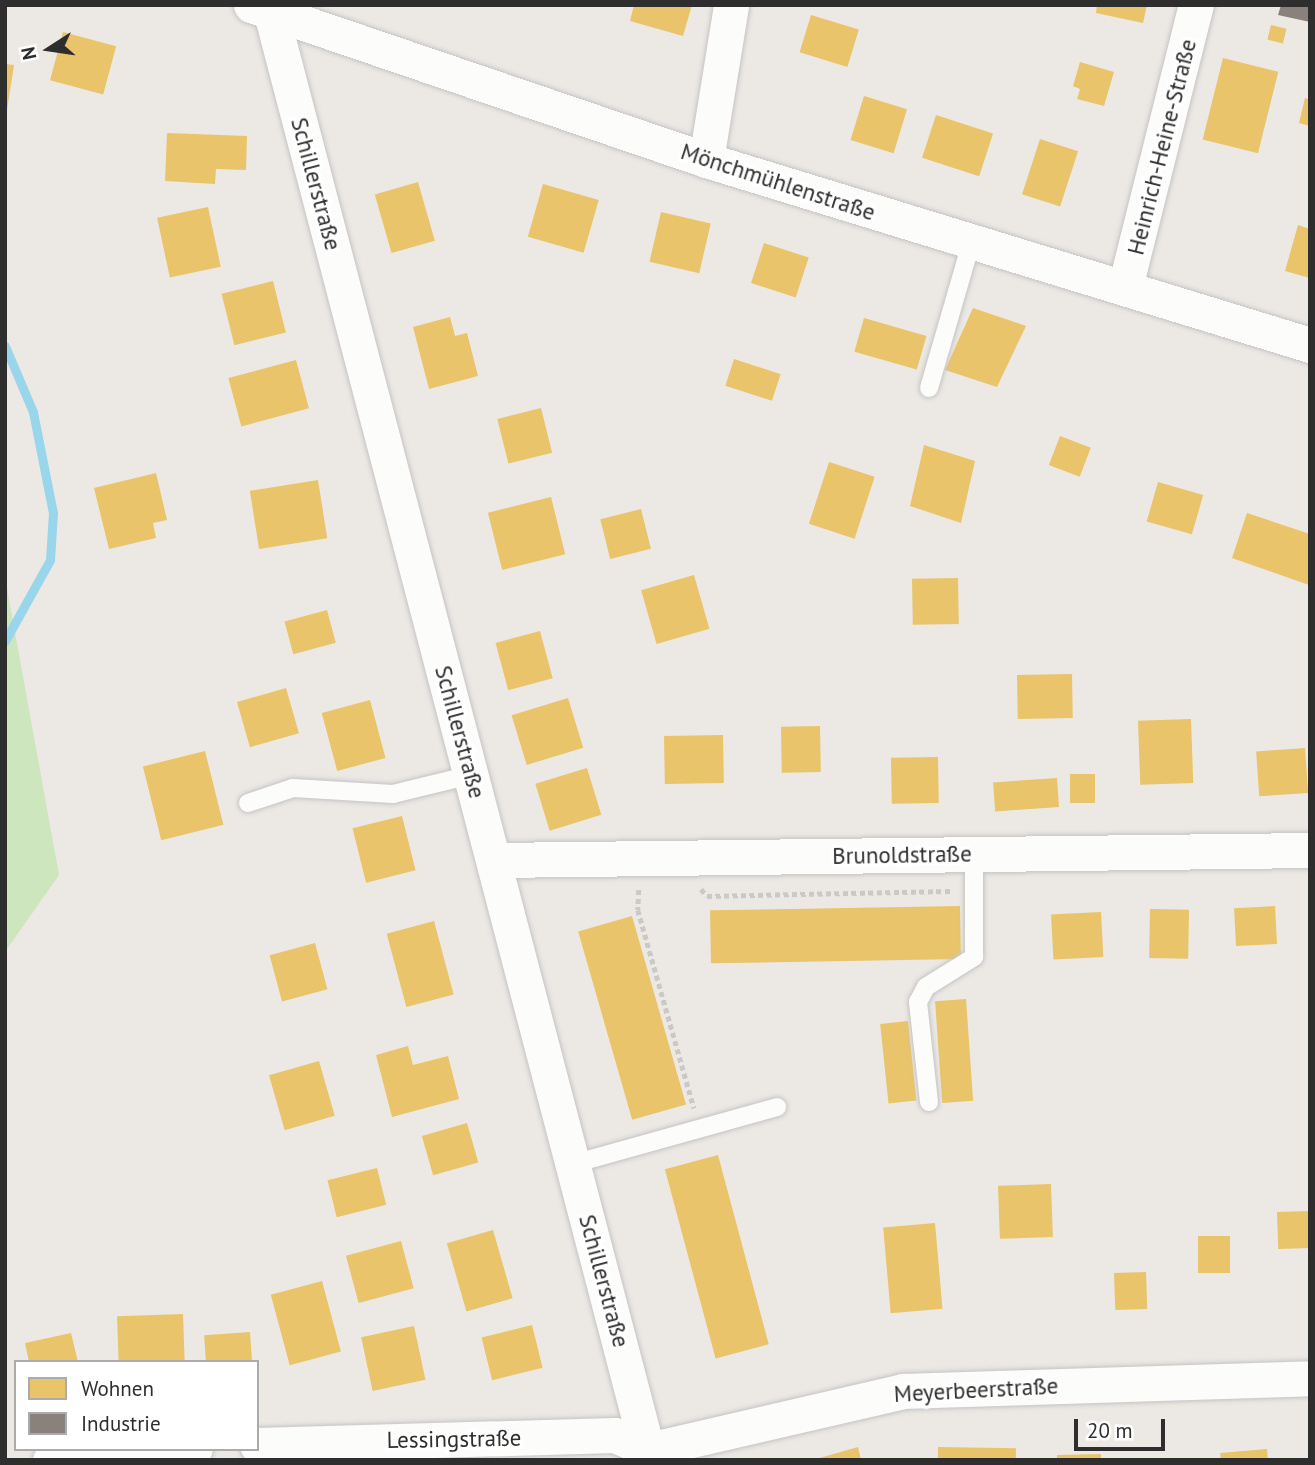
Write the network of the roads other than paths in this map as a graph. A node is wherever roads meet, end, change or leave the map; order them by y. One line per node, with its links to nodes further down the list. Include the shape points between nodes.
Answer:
1 (731, 5): 4 (street)
2 (1196, 5): 6 (street, Heinrich-Heine-Straße)
3 (263, 7): 4 (street, Mönchmühlenstraße); 9 (street, Schillerstraße)
4 (706, 160): 5 (street, Mönchmühlenstraße)
5 (971, 243): 6 (street, Mönchmühlenstraße); 8 (lane)
6 (1125, 287): 7 (street, Mönchmühlenstraße)
7 (1310, 345)
8 (929, 388)
9 (471, 775): 10 (lane, via 393,794 293,789); 13 (street, Schillerstraße)
10 (248, 803)
11 (1310, 850): 12 (street, Brunoldstraße)
12 (974, 854): 13 (street, Brunoldstraße); 14 (lane, via 974,957 926,987 918,1002)
13 (494, 860): 16 (street, Schillerstraße)
14 (929, 1102)
15 (777, 1107): 16 (lane)
16 (573, 1164): 20 (street, Schillerstraße)
17 (1310, 1378): 20 (street, Meyerbeerstraße, via 903,1391)
18 (259, 1445): 20 (street, Lessingstraße, via 615,1435)
19 (169, 1451): 21 (street)
20 (649, 1455)
21 (50, 1460)

